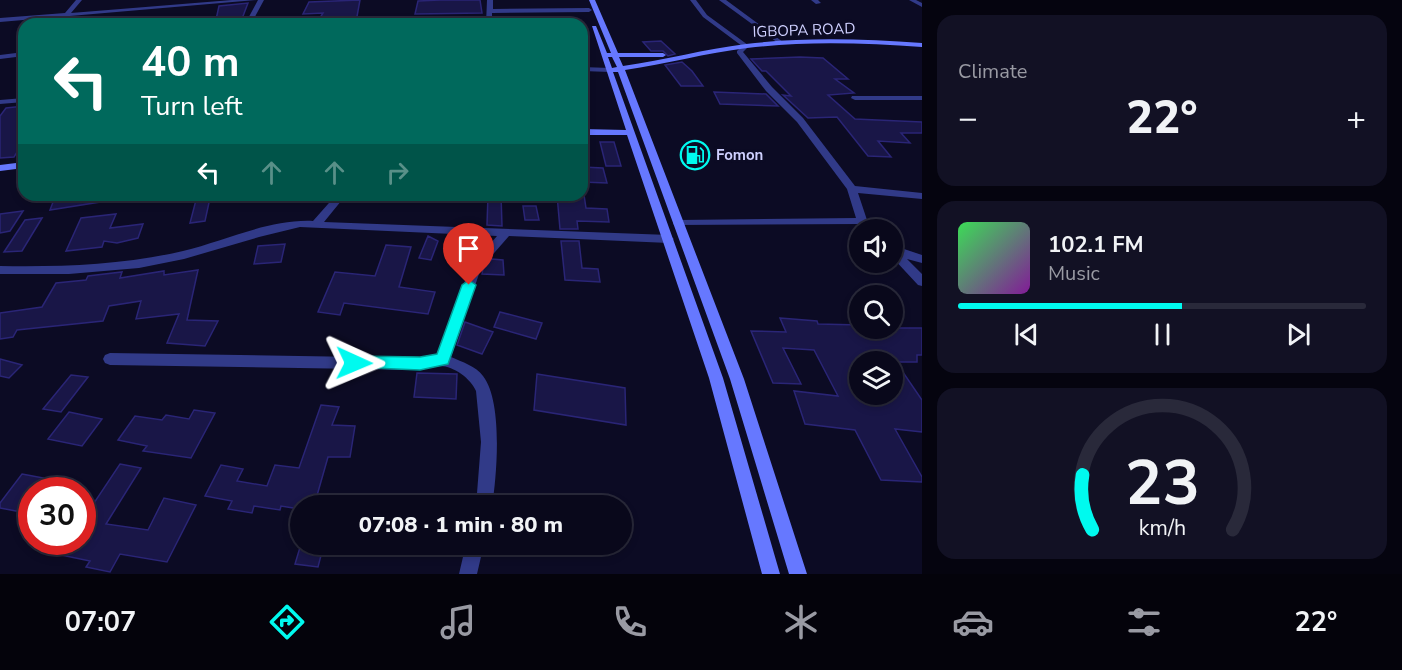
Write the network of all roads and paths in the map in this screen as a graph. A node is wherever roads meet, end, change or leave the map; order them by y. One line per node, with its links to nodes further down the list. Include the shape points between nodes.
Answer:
1 (79, 0): 14 (street)
2 (254, 0): 10 (street)
3 (261, 0): 17 (street)
4 (490, 0): 13 (street)
5 (585, 0): 12 (main road)
6 (592, 0): 24 (main road)
7 (693, 0): 22 (street, via 705,16)
8 (722, 0): 20 (street)
9 (912, 0): 11 (street)
10 (170, 3): 14 (street)
11 (922, 5)
12 (589, 10): 13 (street); 24 (main road)
13 (490, 11): 18 (street)
14 (67, 14): 16 (street)
15 (18, 18): 19 (street)
16 (22, 18)
17 (251, 18)
18 (489, 18)
19 (0, 20)
20 (780, 42): 21 (main road, IGBOPA ROAD, via 838,40); 22 (main road, IGBOPA ROAD)
21 (922, 45)
22 (746, 46): 25 (main road, IGBOPA ROAD); 37 (street, via 739,52 800,120)
23 (18, 55): 26 (street)
24 (609, 55): 25 (main road); 28 (main road)
25 (688, 55): 28 (main road)
26 (0, 57)
27 (588, 69): 28 (street)
28 (616, 70): 34 (main road); 43 (main road)
29 (855, 98): 30 (street)
30 (922, 98)
31 (18, 100): 32 (street)
32 (0, 102)
33 (588, 132): 34 (main road)
34 (632, 133): 45 (main road)
35 (18, 166): 36 (main road)
36 (0, 168)
37 (852, 189): 38 (street); 40 (street)
38 (922, 196)
39 (336, 201): 42 (street)
40 (861, 219)
41 (849, 221): 43 (street)
42 (316, 224): 44 (street); 49 (street, via 280,227 183,255 132,264)
43 (678, 224): 57 (main road, via 737,379)
44 (506, 232): 45 (street); 52 (street, via 476,267)
45 (669, 239): 56 (main road, via 716,378)
46 (903, 253): 47 (street)
47 (922, 259)
48 (903, 260): 50 (street)
49 (0, 270)
50 (922, 282)
51 (110, 359): 52 (street, via 420,364)
52 (443, 360): 53 (street, via 472,374 484,393)
53 (487, 495)
54 (473, 555): 55 (street)
55 (468, 574)
56 (771, 574)
57 (798, 574)

